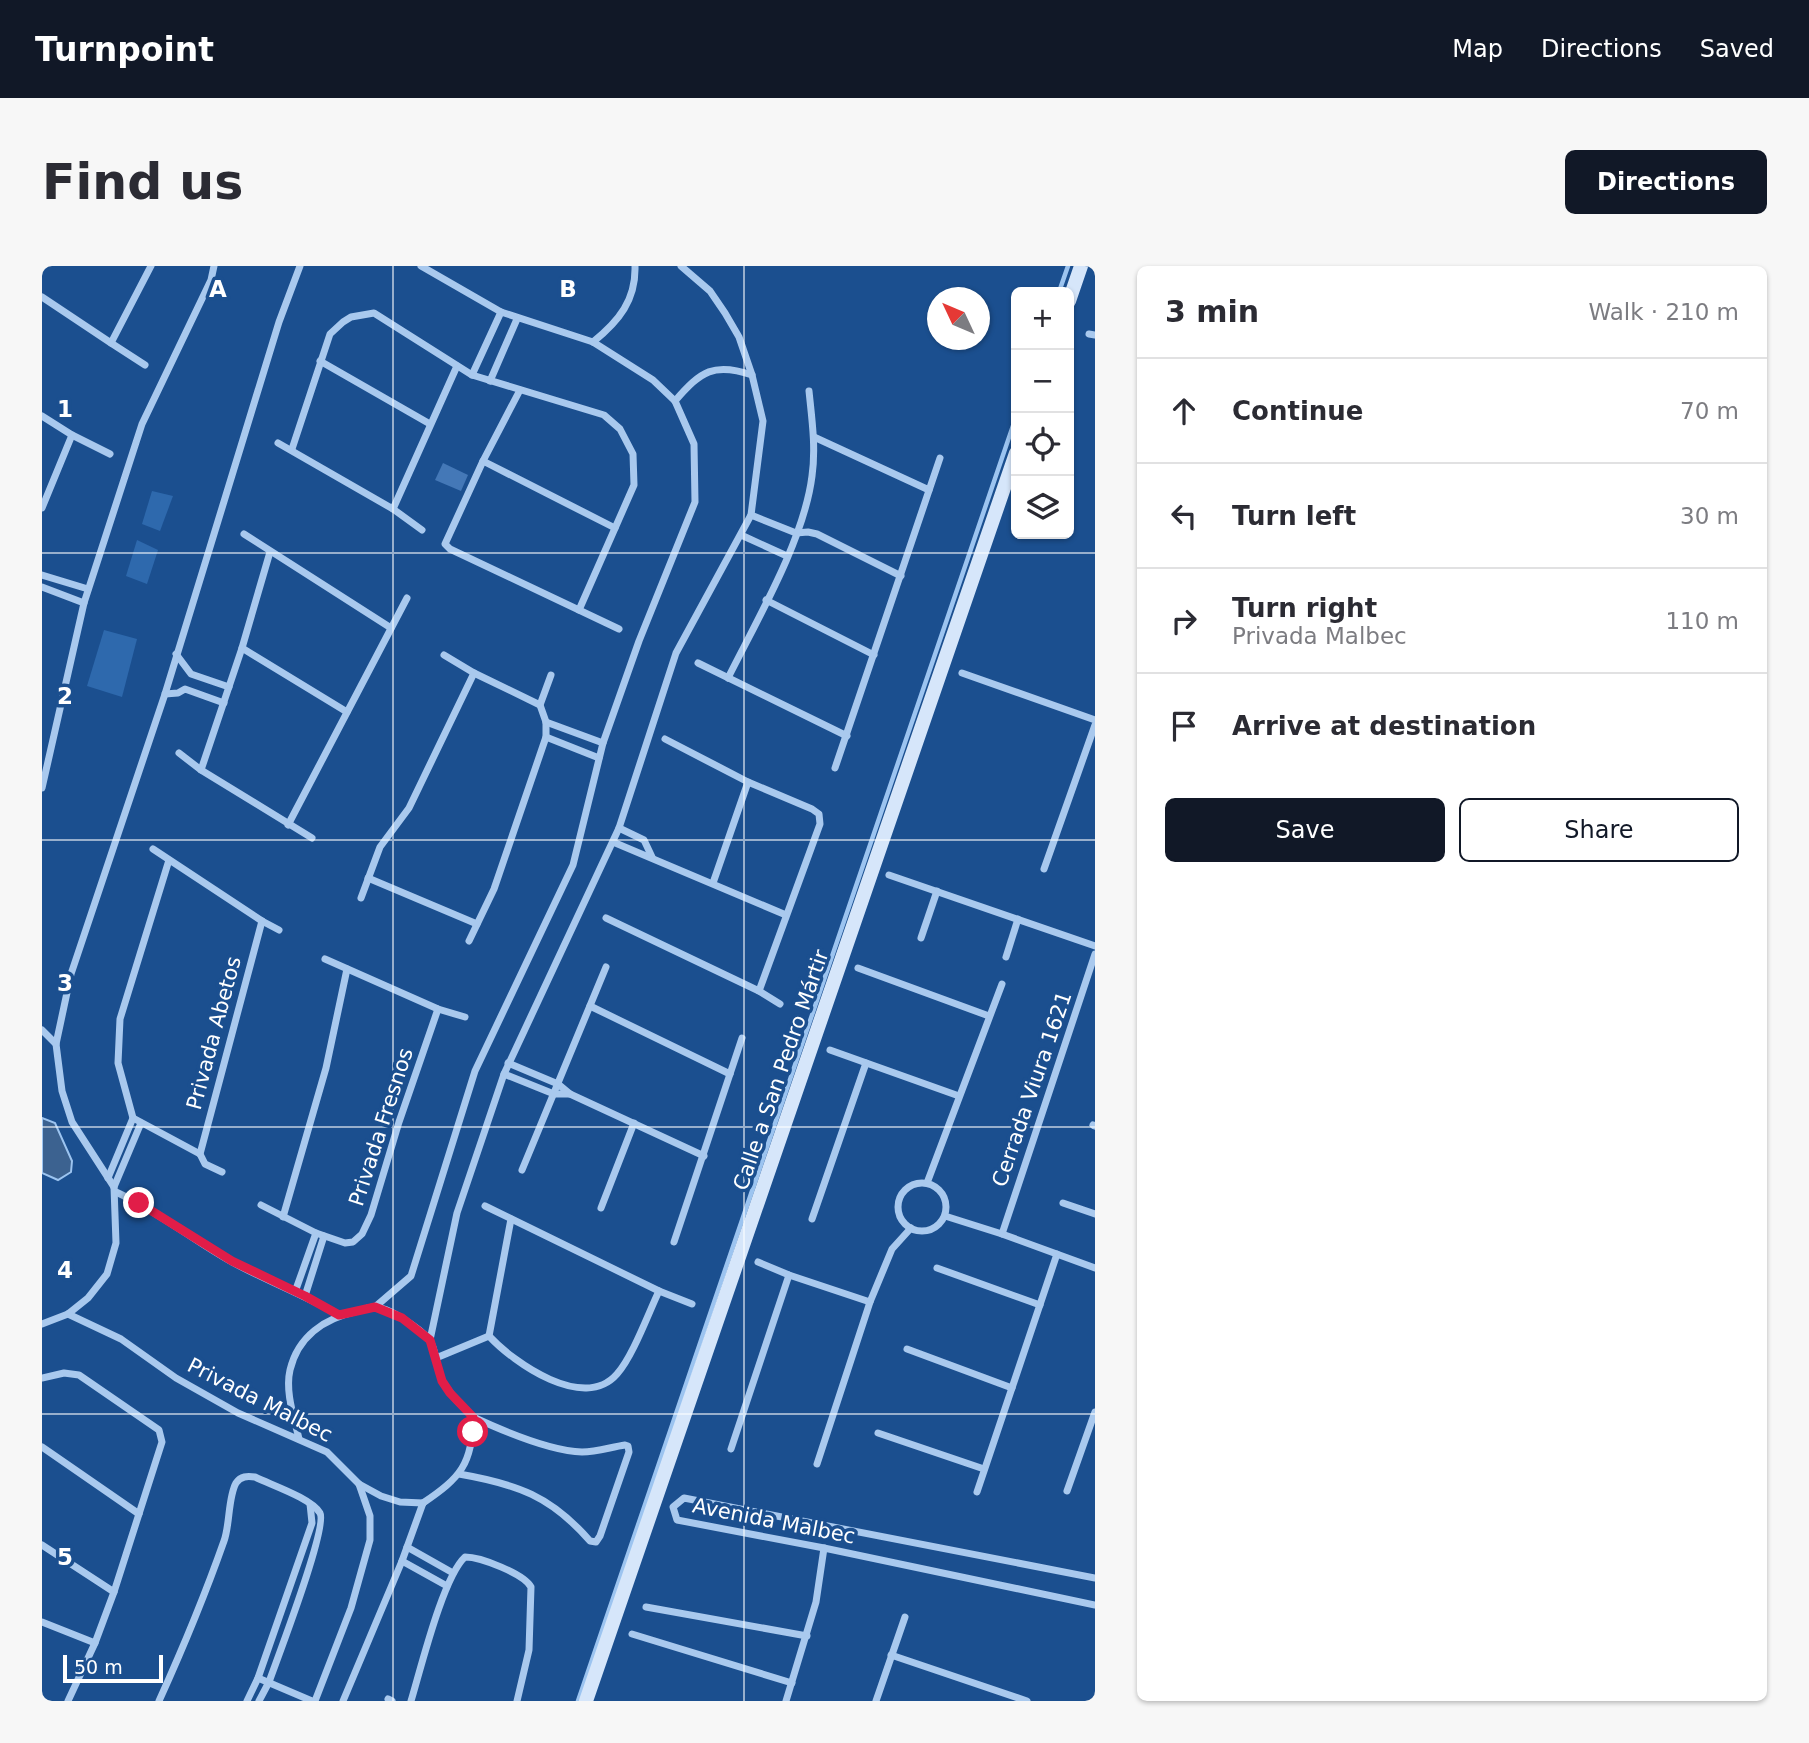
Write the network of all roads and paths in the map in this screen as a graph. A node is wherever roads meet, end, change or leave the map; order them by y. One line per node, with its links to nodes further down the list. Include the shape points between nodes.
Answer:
1 (151, 266): 13 (street)
2 (214, 266): 47 (street, via 142,424)
3 (300, 266): 55 (street)
4 (421, 266): 10 (street)
5 (635, 266): 12 (street, via 627,307)
6 (681, 266): 18 (street, via 710,291 725,313)
7 (1081, 266): 8 (main road)
8 (1074, 287)
9 (42, 297): 13 (street)
10 (501, 312): 11 (street); 17 (street)
11 (517, 318): 12 (street); 19 (street)
12 (593, 342): 22 (street, via 641,371)
13 (111, 343): 15 (street)
14 (320, 361): 16 (street, via 330,334 343,322 374,313); 24 (street); 28 (street)
15 (145, 365)
16 (457, 366): 17 (street); 24 (street)
17 (472, 375): 19 (street)
18 (752, 375): 22 (street, via 715,369 694,381); 36 (street, via 763,421)
19 (490, 381): 20 (street)
20 (520, 390): 31 (street); 37 (street, via 604,415 620,429 632,454 635,475)
21 (809, 391): 26 (street)
22 (675, 401): 75 (street, via 694,444 695,502)
23 (42, 416): 25 (street)
24 (430, 424): 35 (street)
25 (72, 435): 29 (street); 34 (street)
26 (814, 437): 33 (street); 39 (street, via 809,498)
27 (278, 443): 28 (street)
28 (292, 449): 35 (street)
29 (110, 454)
30 (940, 458): 33 (street)
31 (483, 461): 37 (street); 51 (street, via 445,544)
32 (1011, 468): 215 (main road, Calle a San Pedro Mártir)
33 (929, 490): 45 (street)
34 (42, 508)
35 (393, 509): 38 (street)
36 (751, 514): 39 (street); 41 (street)
37 (615, 528): 51 (street)
38 (422, 530)
39 (796, 533): 43 (street); 45 (street, via 817,534)
40 (244, 534): 42 (street)
41 (741, 535): 43 (street); 83 (street, via 676,653)
42 (270, 552): 52 (street); 54 (street)
43 (787, 556): 49 (street)
44 (42, 575): 47 (street)
45 (901, 576): 57 (street)
46 (42, 587): 50 (street)
47 (88, 589): 50 (street)
48 (407, 598): 52 (street)
49 (766, 600): 57 (street); 63 (street)
50 (84, 603): 81 (street)
51 (579, 610): 53 (street)
52 (391, 628): 69 (street)
53 (619, 629)
54 (242, 648): 64 (street); 69 (street)
55 (177, 654): 61 (street); 66 (street)
56 (444, 655): 59 (street)
57 (874, 655): 72 (street)
58 (698, 663): 63 (street)
59 (474, 673): 68 (street); 91 (street, via 410,808 380,847)
60 (962, 673): 71 (street)
61 (191, 674): 64 (street); 65 (street)
62 (551, 675): 68 (street)
63 (728, 678): 72 (street)
64 (229, 687): 67 (street)
65 (186, 690): 66 (street); 67 (street)
66 (165, 694): 119 (street, via 71,974)
67 (224, 704): 79 (street)
68 (540, 705): 70 (street)
69 (347, 712): 82 (street)
70 (546, 722): 73 (street); 75 (street)
71 (1095, 722): 89 (street)
72 (847, 736): 78 (street)
73 (546, 737): 77 (street); 99 (street, via 494,889)
74 (665, 739): 80 (street)
75 (603, 743): 77 (street)
76 (179, 753): 79 (street)
77 (599, 758): 163 (street, via 573,865 475,1071 411,1276)
78 (835, 768)
79 (201, 770): 82 (street)
80 (748, 782): 92 (street); 95 (street, via 819,814 820,824)
81 (42, 788)
82 (288, 825): 84 (street)
83 (620, 828): 85 (street); 87 (street, via 644,840)
84 (312, 838)
85 (612, 842): 87 (street); 121 (street)
86 (153, 849): 88 (street)
87 (652, 857): 92 (street)
88 (169, 860): 98 (street); 129 (street, via 120,1019 118,1063)
89 (1044, 869)
90 (889, 875): 93 (street)
91 (368, 878): 94 (street); 99 (street)
92 (713, 883): 95 (street)
93 (937, 891): 97 (street); 101 (street)
94 (361, 898)
95 (786, 915): 111 (street)
96 (606, 918): 111 (street)
97 (1018, 919): 103 (street); 105 (street)
98 (262, 921): 100 (street); 132 (street, Privada Abetos)
99 (477, 925): 102 (street)
100 (279, 930)
101 (921, 938)
102 (469, 941)
103 (1095, 946)
104 (1095, 954): 149 (street, Cerrada Viura 1621)
105 (1006, 957)
106 (325, 959): 109 (street)
107 (606, 967): 113 (street)
108 (858, 968): 115 (street)
109 (347, 969): 114 (street); 145 (street, via 326,1068)
110 (1002, 984): 115 (street)
111 (759, 991): 112 (street)
112 (780, 1004)
113 (590, 1006): 124 (street); 125 (street)
114 (438, 1009): 116 (street); 150 (street, Privada Fresnos, via 367,1227 349,1243)
115 (989, 1016): 128 (street)
116 (465, 1017)
117 (42, 1030): 119 (street)
118 (742, 1038): 124 (street)
119 (56, 1044): 136 (street, via 62,1091 72,1122)
120 (830, 1050): 122 (street)
121 (508, 1063): 123 (street); 125 (street)
122 (866, 1063): 128 (street); 147 (street)
123 (504, 1074): 126 (street); 168 (street, via 457,1213)
124 (730, 1074): 133 (street)
125 (558, 1084): 126 (street); 127 (street)
126 (554, 1094): 127 (street); 134 (street)
127 (570, 1094): 131 (street)
128 (959, 1096): 137 (street)
129 (133, 1118): 130 (street); 136 (street)
130 (141, 1123): 132 (street); 138 (street)
131 (634, 1123): 133 (street); 142 (street)
132 (200, 1154): 135 (street, via 205,1164)
133 (704, 1156): 151 (street)
134 (523, 1170)
135 (222, 1172)
136 (108, 1178): 138 (street)
137 (927, 1183): 144 (street, via 942,1191); 148 (street, via 916,1183 900,1196 900,1217)
138 (115, 1189): 158 (street, via 232,1261); 164 (street, via 116,1243 110,1265 93,1293)
139 (1063, 1203): 143 (street)
140 (261, 1205): 145 (street, Privada Fresnos)
141 (485, 1206): 146 (street)
142 (601, 1208)
143 (1095, 1214)
144 (945, 1216): 148 (street, via 932,1230); 149 (street)
145 (283, 1217): 150 (street, Privada Fresnos)
146 (511, 1219): 157 (street); 167 (street)
147 (813, 1219)
148 (911, 1228): 160 (street, via 892,1249)
149 (1002, 1234): 152 (street)
150 (320, 1235): 158 (street); 159 (street)
151 (674, 1242)
152 (1057, 1254): 155 (street); 162 (street)
153 (758, 1262): 156 (street)
154 (937, 1268): 162 (street)
155 (1095, 1268)
156 (789, 1275): 160 (street); 178 (street)
157 (659, 1291): 161 (street); 167 (street, via 623,1366 607,1383 576,1386 546,1377 512,1359)
158 (295, 1292): 159 (street)
159 (305, 1296): 165 (street)
160 (870, 1302): 179 (street)
161 (692, 1304)
162 (1040, 1305): 172 (street)
163 (375, 1307): 165 (street); 168 (street, via 402,1318)
164 (68, 1314): 166 (street); 176 (street, Privada Malbec, via 121,1339 176,1378 238,1413)
165 (339, 1315): 176 (street, via 306,1336 290,1367 288,1390)
166 (42, 1324)
167 (489, 1336): 170 (street)
168 (430, 1340): 170 (street)
169 (907, 1349): 172 (street)
170 (436, 1358): 174 (street, via 442,1381)
171 (42, 1378): 187 (street, via 79,1375 159,1430 161,1446)
172 (1012, 1388): 180 (street)
173 (1095, 1412): 183 (street)
174 (473, 1417): 181 (street, via 470,1447); 181 (street, via 497,1429 569,1450 625,1445 629,1452 596,1542 545,1500 519,1488)
175 (877, 1433): 180 (street)
176 (299, 1439): 182 (street, Privada Malbec, via 327,1452)
177 (42, 1447): 187 (street)
178 (731, 1449)
179 (817, 1464)
180 (984, 1469): 184 (street)
181 (459, 1474): 186 (street)
182 (359, 1484): 186 (street, Privada Malbec, via 389,1500); 211 (street, via 370,1516 370,1540 346,1623)
183 (1067, 1491)
184 (977, 1492)
185 (310, 1503): 204 (street, via 312,1523); 205 (street, via 322,1518 318,1537); 208 (street, via 255,1477 237,1482 225,1540)
186 (423, 1503): 189 (street)
187 (139, 1514): 195 (street)
188 (42, 1545): 195 (street)
189 (407, 1547): 191 (street); 192 (street)
190 (824, 1548): 193 (street, Avenida Malbec, via 677,1520 673,1507 684,1499); 196 (street, Avenida Malbec); 201 (street)
191 (402, 1561): 194 (street); 212 (street)
192 (453, 1573): 194 (street); 214 (street, via 466,1557 472,1557 529,1583 529,1650)
193 (1095, 1578)
194 (447, 1586): 213 (street)
195 (114, 1592): 202 (street)
196 (1095, 1605)
197 (646, 1607): 201 (street)
198 (905, 1617): 203 (street)
199 (42, 1622): 202 (street)
200 (632, 1634): 206 (street)
201 (807, 1636): 206 (street)
202 (95, 1643): 207 (street)
203 (891, 1655): 217 (street); 218 (street)
204 (258, 1678): 205 (street); 209 (street)
205 (269, 1682): 210 (street); 211 (street)
206 (792, 1683): 216 (street)
207 (68, 1701)
208 (159, 1701)
209 (247, 1701)
210 (259, 1701)
211 (314, 1701)
212 (343, 1701)
213 (411, 1701)
214 (517, 1701)
215 (586, 1701)
216 (786, 1701)
217 (876, 1701)
218 (1027, 1701)

